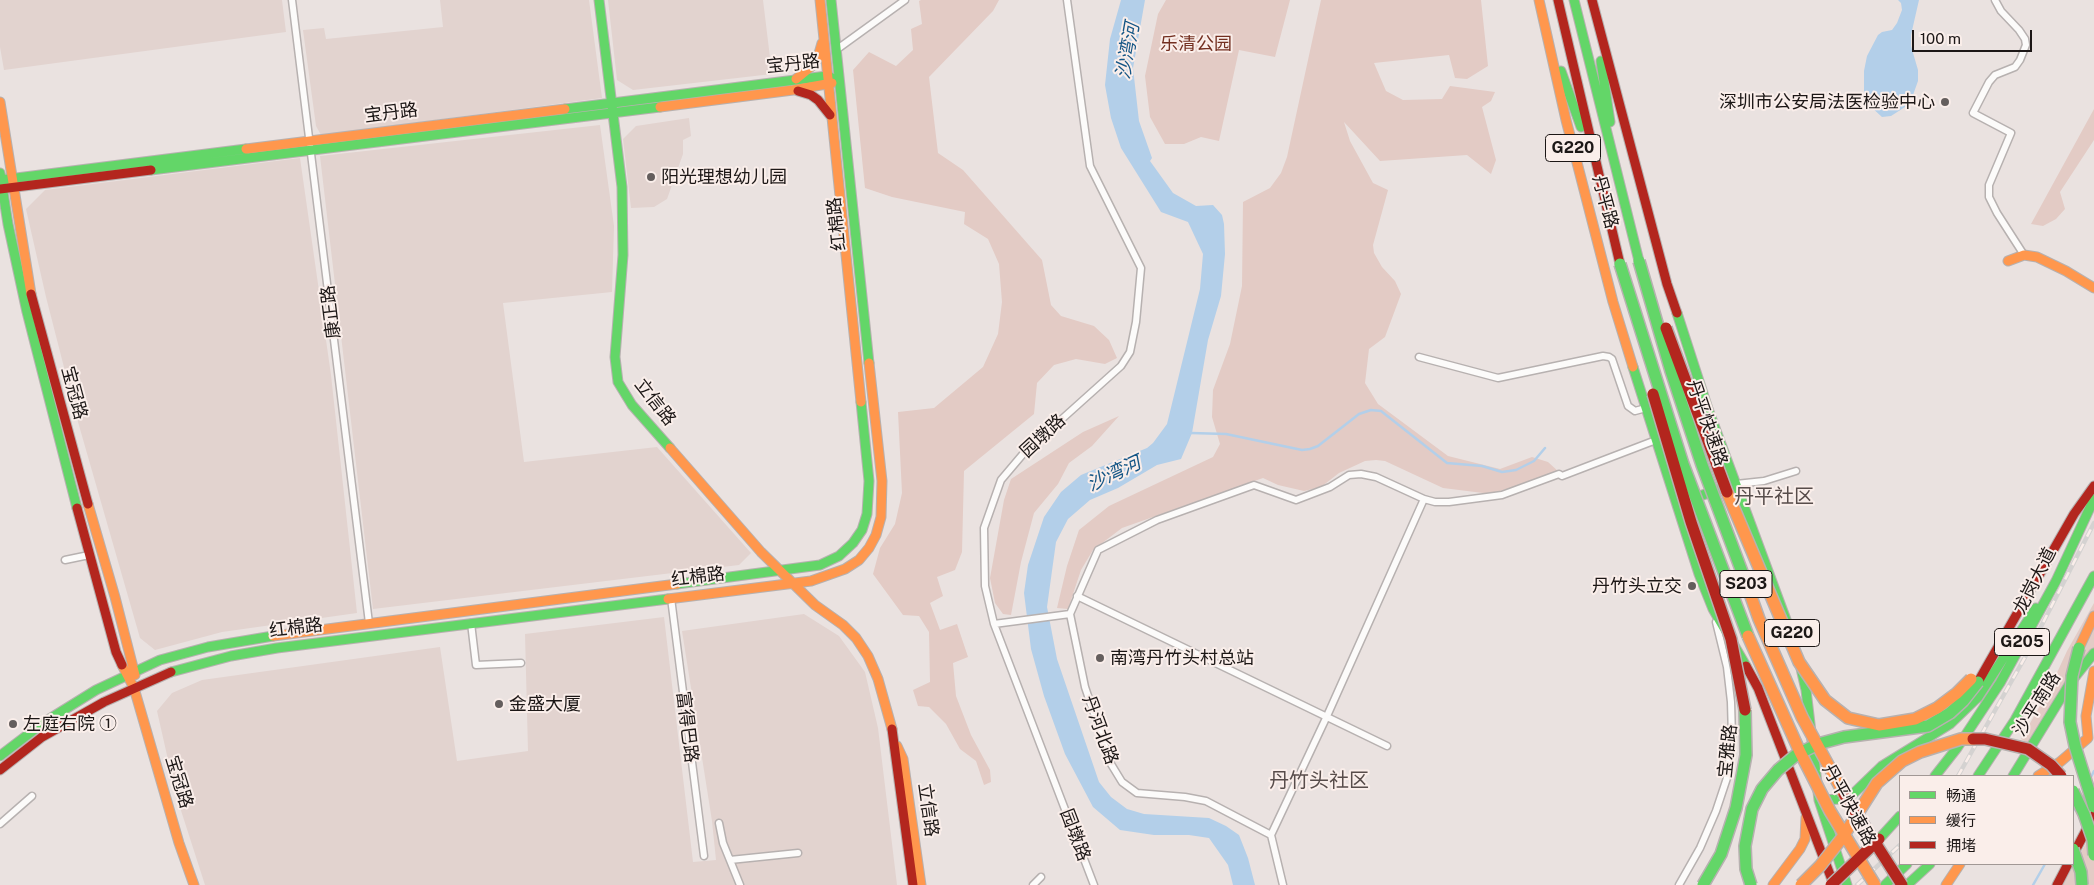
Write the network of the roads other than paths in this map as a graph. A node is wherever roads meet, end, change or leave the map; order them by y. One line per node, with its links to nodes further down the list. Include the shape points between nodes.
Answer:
1 (292, 0): 22 (street, 康正路)
2 (599, 0): 20 (main road, 立信路)
3 (820, 0): 14 (main road, 红棉路)
4 (831, 0): 15 (main road, 红棉路)
5 (905, 0): 15 (street)
6 (1067, 0): 54 (street, 园墩路, via 1090,166 1141,268 1136,322 1130,352 1121,366 1022,454 1001,480 984,528 985,586)
7 (1539, 0): 13 (main road, 丹平路 / G220)
8 (1558, 0): 24 (main road, 丹平快速路)
9 (1574, 0): 23 (main road, 丹平快速路)
10 (1592, 0): 12 (main road, G220)
11 (1995, 0): 27 (street, via 2019,30 2026,45 2015,67 1995,75 1988,82 1973,113 2011,133 1989,185 1989,197)
12 (1595, 12): 23 (main road); 36 (main road, G220, via 1667,284)
13 (1545, 28): 24 (main road); 33 (main road, 丹平路 / G220, via 1612,296)
14 (823, 35): 17 (main road, 红棉路); 18 (main road, via 822,47 813,64)
15 (836, 50): 16 (main road, 红棉路)
16 (839, 80): 17 (main road, 宝丹路); 45 (main road, 红棉路, via 882,482 881,518 873,541 859,560 828,577)
17 (828, 81): 18 (main road, 宝丹路); 21 (main road, 红棉路)
18 (792, 86): 20 (main road, 宝丹路); 21 (main road, via 818,100)
19 (0, 102): 25 (main road, 宝冠路)
20 (612, 108): 22 (main road, 宝丹路); 43 (main road, 立信路, via 623,220 615,357 618,382 632,405)
21 (832, 122): 43 (main road, 红棉路, via 868,481 867,514 862,530 840,556 820,564)
22 (310, 146): 25 (main road, 宝丹路); 52 (street, 康正路)
23 (1616, 173): 28 (main road, 丹平快速路)
24 (1600, 178): 30 (main road, 丹平快速路)
25 (4, 182): 26 (main road, 宝冠路); 58 (main road, 宝冠路, via 43,345 100,552 116,597)
26 (3, 216): 41 (main road, 宝冠路)
27 (2024, 255): 29 (main road); 31 (main road, via 2037,257)
28 (1639, 261): 59 (main road, bridge, via 1736,518 1799,662 1824,700 1848,718 1879,725 1915,719 1937,708); 111 (main road, 丹平快速路 / S203, bridge, via 1702,465 1759,619 1802,717 1843,792)
29 (2008, 262)
30 (1620, 264): 103 (main road, bridge, via 1661,424 1731,639 1746,713 1746,755 1736,808 1721,854); 109 (main road, 丹平快速路 / S203, bridge, via 1683,464 1743,624 1800,752 1830,811)
31 (2094, 288)
32 (1419, 357): 33 (street, via 1498,378 1609,357 1628,406 1635,411)
33 (1646, 408): 34 (main road, G220)
34 (1656, 440): 39 (street, via 1502,495 1449,502); 40 (main road, G220)
35 (1796, 471): 36 (street, via 1764,481)
36 (1736, 484): 40 (main road); 75 (main road, G220, via 1798,651)
37 (2094, 486): 59 (main road)
38 (2094, 499): 46 (main road, 龙岗大道 / G205)
39 (1424, 500): 47 (street, via 1376,477 1361,474 1348,475 1330,487 1296,500 1254,485 1157,520 1098,550); 63 (street)
40 (1677, 504): 49 (main road, G220)
41 (89, 555): 42 (street); 58 (main road, 宝冠路, via 116,652)
42 (65, 560)
43 (780, 571): 45 (main road, 立信路); 52 (main road, 红棉路)
44 (2094, 576): 69 (main road, G205, via 2015,720)
45 (792, 583): 48 (main road, 红棉路); 82 (main road, 立信路, via 814,605 843,624 868,656 889,712)
46 (2054, 584): 68 (main road, 龙岗大道 / G205, via 2000,682); 75 (main road, via 2020,630 1978,697 1950,724 1882,766 1852,794 1842,799)
47 (1077, 596): 50 (street); 63 (street)
48 (671, 598): 53 (main road, 红棉路); 88 (street, 富得巴路)
49 (1713, 609): 60 (main road, G220); 62 (street, 宝雅路)
50 (1070, 614): 54 (street); 83 (street, 丹河北路, via 1085,687 1111,764 1122,782 1137,792 1206,800)
51 (2094, 616): 76 (main road, bridge, via 2072,676 2070,722 2074,746)
52 (369, 623): 58 (main road, 红棉路, via 215,645 160,660)
53 (471, 623): 56 (street, via 476,665); 61 (main road, 红棉路, via 239,654 167,673)
54 (994, 624): 100 (street, 园墩路)
55 (2094, 653): 70 (main road, 沙平南路, via 2070,683)
56 (521, 663)
57 (2094, 671): 64 (main road, via 2086,716)
58 (131, 673): 61 (main road, 宝冠路); 66 (main road, 红棉路, via 69,706)
59 (1975, 680): 104 (main road, bridge, via 1963,701 1928,726 1844,737 1818,744 1796,755 1778,770 1762,788 1750,816 1744,846)
60 (1756, 683): 62 (street, via 1737,680); 77 (main road, G220)
61 (134, 688): 67 (main road, 红棉路, via 72,718); 95 (main road, 宝冠路)
62 (1730, 694): 102 (street, 宝雅路, via 1732,738 1727,778 1700,848)
63 (1327, 716): 65 (street); 83 (street)
64 (2091, 740): 71 (main road)
65 (1387, 746)
66 (0, 756)
67 (0, 770)
68 (1936, 775)
69 (1979, 775)
70 (2014, 775)
71 (2040, 775)
72 (2060, 775): 106 (main road, bridge, via 2028,750 2005,743 1962,739 1920,752 1902,760 1878,783 1842,838)
73 (2074, 793): 87 (main road, bridge, via 2093,840)
74 (32, 796): 81 (street)
75 (1819, 800): 108 (main road, G220)
76 (2094, 807)
77 (1806, 815): 105 (main road, via 1807,828 1800,849); 107 (main road, G220)
78 (2094, 815): 86 (main road)
79 (1899, 817): 107 (main road, bridge)
80 (719, 823): 89 (street)
81 (0, 824)
82 (908, 827): 97 (main road, 立信路); 98 (main road, 立信路)
83 (1271, 835): 101 (street)
84 (2074, 852): 115 (main road, bridge)
85 (798, 853): 89 (street)
86 (2074, 853)
87 (2094, 855)
88 (704, 856)
89 (730, 860): 96 (street)
90 (1929, 865): 112 (main road)
91 (1959, 865): 113 (main road)
92 (2067, 865): 114 (main road)
93 (1905, 866): 110 (main road)
94 (1041, 877): 99 (street)
95 (194, 885)
96 (740, 885)
97 (913, 885)
98 (921, 885)
99 (1033, 885)
100 (1094, 885)
101 (1283, 885)
102 (1679, 885)
103 (1703, 885)
104 (1751, 885)
105 (1773, 885)
106 (1801, 885)
107 (1833, 885)
108 (1847, 885)
109 (1875, 885)
110 (1885, 885)
111 (1902, 885)
112 (1907, 885)
113 (1946, 885)
114 (2057, 885)
115 (2082, 885)

